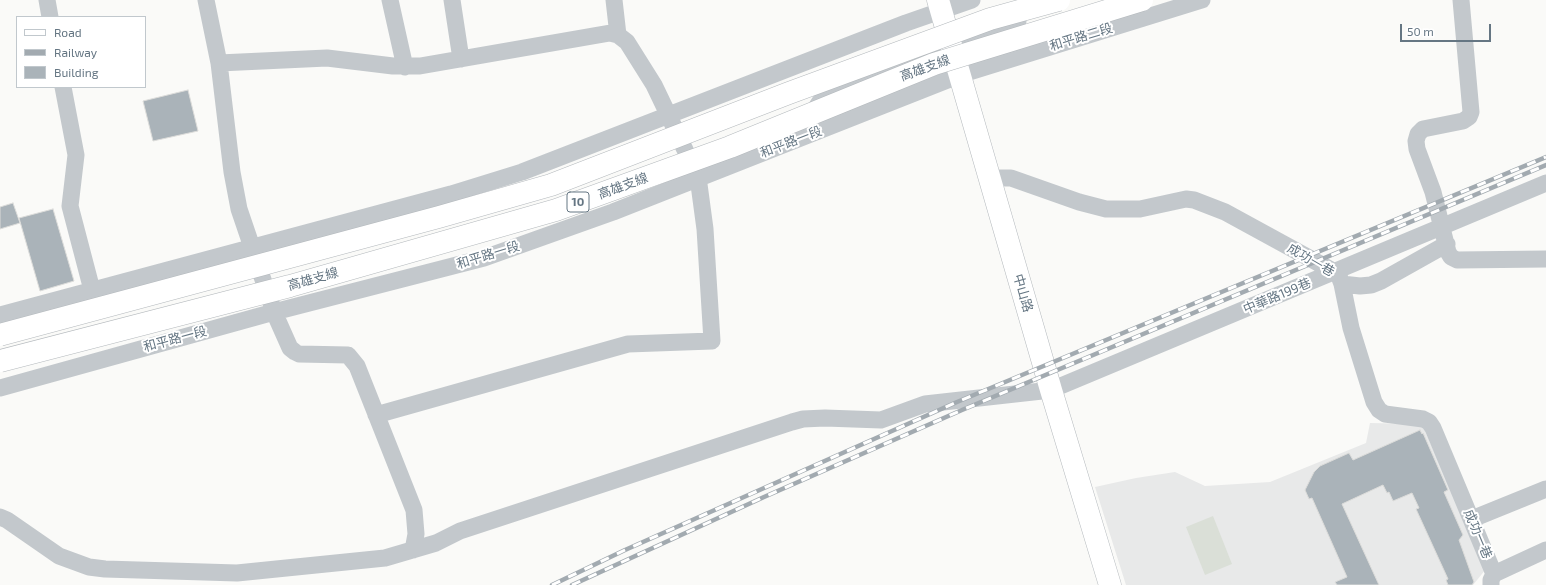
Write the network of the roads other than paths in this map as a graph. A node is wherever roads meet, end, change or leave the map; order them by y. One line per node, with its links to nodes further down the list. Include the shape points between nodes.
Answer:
1 (47, 0): 13 (street)
2 (206, 0): 17 (street)
3 (390, 0): 18 (street)
4 (452, 0): 16 (street)
5 (614, 0): 14 (street)
6 (972, 0): 12 (street)
7 (1053, 0): 15 (street, via 1042,12)
8 (1059, 0): 34 (main road, 高雄支線 / 10, bridge, via 990,19 804,87 551,186)
9 (1142, 0): 35 (main road, 高雄支線 / 10, bridge, via 934,64 730,147 556,210 290,286)
10 (1202, 0): 19 (street, 和平路二段)
11 (1461, 0): 26 (street, via 1471,112 1463,121 1423,129 1416,141)
12 (939, 5): 15 (main road, 中山路); 21 (street)
13 (50, 16)
14 (618, 35): 16 (street, via 610,33); 21 (street, via 627,42 641,62)
15 (951, 45): 19 (main road, 中山路); 22 (street, via 825,94)
16 (460, 59): 18 (street)
17 (219, 63): 18 (street, via 328,58); 28 (street, via 232,172 239,209)
18 (405, 66)
19 (960, 75): 22 (street, 和平路一段); 24 (main road, 中山路)
20 (63, 88): 31 (street, via 76,155 70,206)
21 (668, 116): 23 (street); 28 (street, via 522,172 451,194)
22 (796, 140): 23 (street, 和平路一段)
23 (698, 177): 32 (street, 和平路一段, via 613,212 484,258); 38 (street, via 705,229 712,341 628,344)
24 (990, 178): 30 (street, 成功一巷, via 1011,178 1078,202 1106,209 1140,209 1186,198 1194,200 1225,212); 37 (main road, 中山路)
25 (1546, 183): 26 (street, 中華路199巷)
26 (1442, 227): 27 (street); 30 (street, 中華路199巷)
27 (1447, 244): 29 (street, via 1451,257 1458,260); 30 (street, via 1371,284 1360,286)
28 (252, 246): 31 (street); 32 (street)
29 (1546, 259)
30 (1338, 278): 37 (street, 中華路199巷); 41 (street, 成功一巷, via 1374,402 1385,414 1424,419 1429,422)
31 (92, 290): 33 (street)
32 (274, 312): 36 (street, 和平路一段); 38 (street, via 290,348 295,352 343,354 351,358 357,366)
33 (0, 315)
34 (0, 335)
35 (0, 361)
36 (0, 388)
37 (1052, 390): 42 (street, 中華路199巷, via 925,404 881,420 803,419 460,531 436,543); 46 (main road, 中山路)
38 (376, 415): 42 (street, via 414,510 416,534)
39 (1546, 488): 41 (street)
40 (0, 517): 44 (street, 中華路199巷, via 59,556 89,568)
41 (1472, 519): 45 (street, 成功一巷)
42 (413, 550): 44 (street, 中華路199巷, via 385,558 252,572)
43 (1546, 550): 45 (street, 成功一巷)
44 (212, 579)
45 (1493, 579)
46 (1110, 585)

